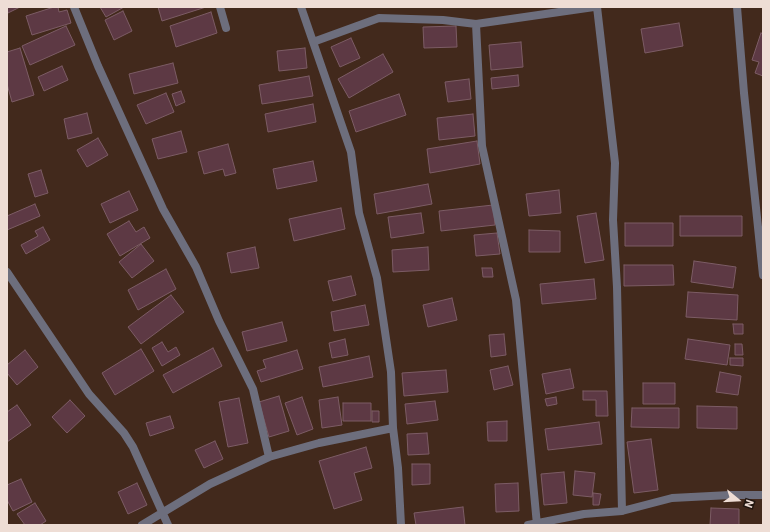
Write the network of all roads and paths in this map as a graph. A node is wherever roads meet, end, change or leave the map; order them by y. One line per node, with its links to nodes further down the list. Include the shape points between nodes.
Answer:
1 (74, 7): 12 (street, via 163,209 196,267 219,321 253,389)
2 (220, 7): 7 (street)
3 (301, 7): 8 (street)
4 (596, 7): 6 (street); 14 (street, via 615,163 613,220)
5 (737, 7): 10 (street)
6 (476, 24): 8 (street, via 380,18); 16 (street, via 482,146 516,300)
7 (226, 28)
8 (313, 42): 11 (street, via 351,152 359,213 377,278 391,372)
9 (7, 272): 15 (street, via 89,394 124,433)
10 (763, 275)
11 (393, 428): 12 (street, via 319,443); 19 (street)
12 (269, 457): 15 (street, via 210,484)
13 (763, 495): 14 (street, via 672,498)
14 (622, 511): 16 (street, via 584,514)
15 (162, 512): 17 (street); 18 (street)
16 (537, 524): 20 (street)
17 (142, 525)
18 (168, 525)
19 (402, 525)
20 (528, 525)

